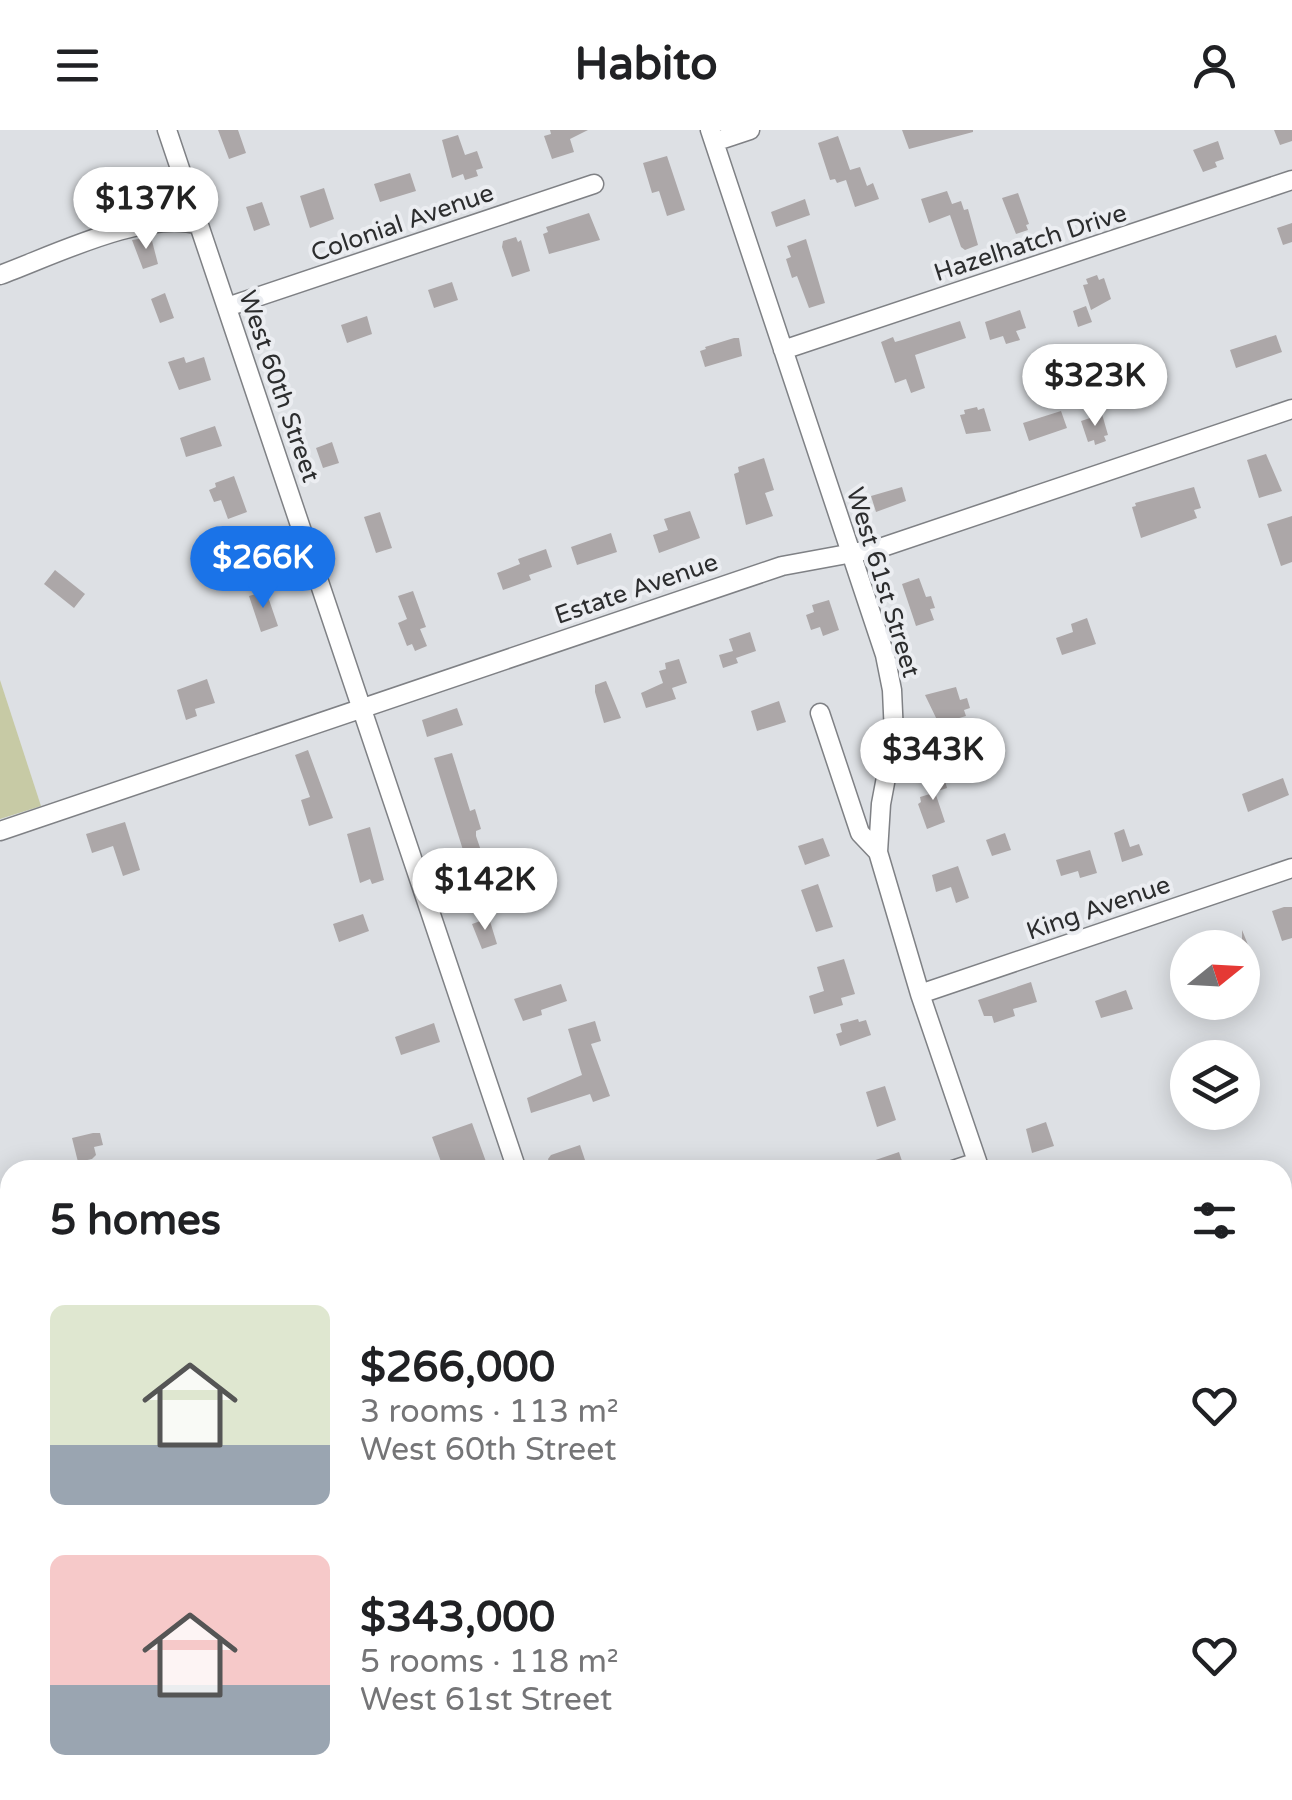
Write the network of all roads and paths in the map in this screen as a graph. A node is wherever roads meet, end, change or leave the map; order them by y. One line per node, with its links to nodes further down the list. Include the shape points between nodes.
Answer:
1 (167, 130): 6 (street, West 60th Street)
2 (750, 130): 3 (street)
3 (712, 136): 9 (street, West 61st Street)
4 (1292, 180): 9 (street, Hazelhatch Drive)
5 (594, 184): 8 (street, Colonial Avenue)
6 (199, 224): 7 (street, via 156,222); 8 (street, West 60th Street)
7 (0, 275)
8 (227, 307): 12 (street, West 60th Street)
9 (783, 350): 11 (street, West 61st Street)
10 (1292, 409): 11 (street, Estate Avenue)
11 (850, 554): 12 (street, Estate Avenue, via 782,566); 15 (street, West 61st Street, via 894,702)
12 (362, 707): 14 (street, Estate Avenue); 18 (street, West 60th Street)
13 (820, 713): 15 (street, via 860,833)
14 (0, 831)
15 (878, 852): 17 (street, West 61st Street)
16 (1292, 868): 17 (street, King Avenue)
17 (920, 994): 19 (street, West 61st Street)
18 (514, 1160)
19 (976, 1160)

